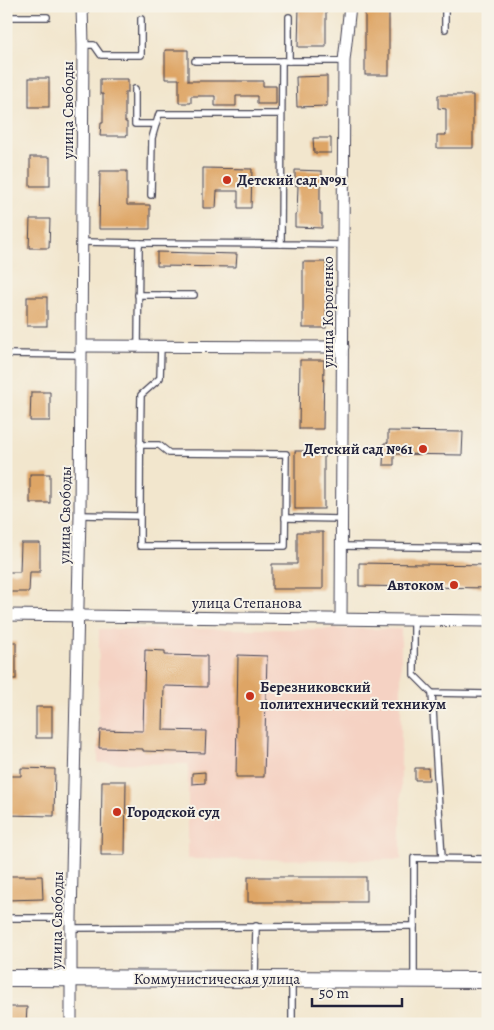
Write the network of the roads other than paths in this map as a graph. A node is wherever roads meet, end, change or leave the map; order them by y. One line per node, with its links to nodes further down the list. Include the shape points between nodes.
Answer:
1 (82, 6): 9 (street, улица Свободы)
2 (350, 6): 13 (street, улица Короленко)
3 (445, 6): 8 (lane)
4 (6, 17): 5 (lane)
5 (47, 17)
6 (290, 17): 12 (lane)
7 (141, 19): 9 (lane, via 141,55 101,55 94,45)
8 (445, 29)
9 (83, 45): 18 (street, улица Свободы)
10 (195, 60): 11 (lane)
11 (282, 61): 12 (lane); 15 (lane)
12 (289, 61): 13 (lane)
13 (344, 61): 21 (street, улица Короленко)
14 (135, 89): 16 (lane, via 135,124)
15 (282, 114): 16 (lane, via 159,114); 20 (lane)
16 (156, 124): 17 (lane, via 152,138)
17 (151, 195)
18 (83, 242): 19 (lane); 27 (street, улица Свободы)
19 (138, 243): 20 (lane); 22 (lane)
20 (281, 244): 21 (lane)
21 (343, 245): 26 (street, улица Короленко)
22 (138, 295): 23 (lane); 24 (lane)
23 (194, 295)
24 (138, 346): 25 (street); 27 (street)
25 (160, 346): 26 (street); 29 (lane, via 160,378 141,395)
26 (343, 347): 33 (street, улица Короленко)
27 (82, 350): 28 (lane); 30 (street, улица Свободы)
28 (6, 354)
29 (140, 445): 31 (lane); 32 (lane, via 159,445 168,454 286,454)
30 (80, 515): 31 (lane); 37 (street, улица Свободы)
31 (140, 516): 32 (lane, via 140,546 285,546)
32 (285, 518): 33 (lane)
33 (342, 519): 34 (street, улица Короленко)
34 (341, 546): 35 (lane); 38 (street, улица Короленко)
35 (488, 548)
36 (6, 615): 37 (street, улица Степанова)
37 (79, 617): 38 (street, улица Степанова); 46 (street, улица Свободы)
38 (341, 618): 39 (street, улица Степанова)
39 (414, 620): 40 (street, улица Степанова); 41 (lane, via 414,675)
40 (488, 622)
41 (432, 693): 42 (lane); 44 (lane)
42 (488, 694)
43 (488, 853): 44 (lane, via 488,859)
44 (442, 858): 48 (lane, via 414,858)
45 (6, 918): 46 (lane)
46 (71, 923): 47 (lane, via 220,929); 50 (street, улица Свободы)
47 (256, 926): 48 (lane); 51 (lane)
48 (414, 926): 53 (lane)
49 (6, 978): 50 (main road, Коммунистическая улица)
50 (71, 978): 51 (main road, Коммунистическая улица); 55 (street, улица Свободы)
51 (255, 979): 52 (main road, Коммунистическая улица)
52 (292, 979): 53 (main road, Коммунистическая улица); 56 (lane)
53 (414, 979): 54 (main road, Коммунистическая улица)
54 (488, 980)
55 (71, 1024)
56 (292, 1024)

